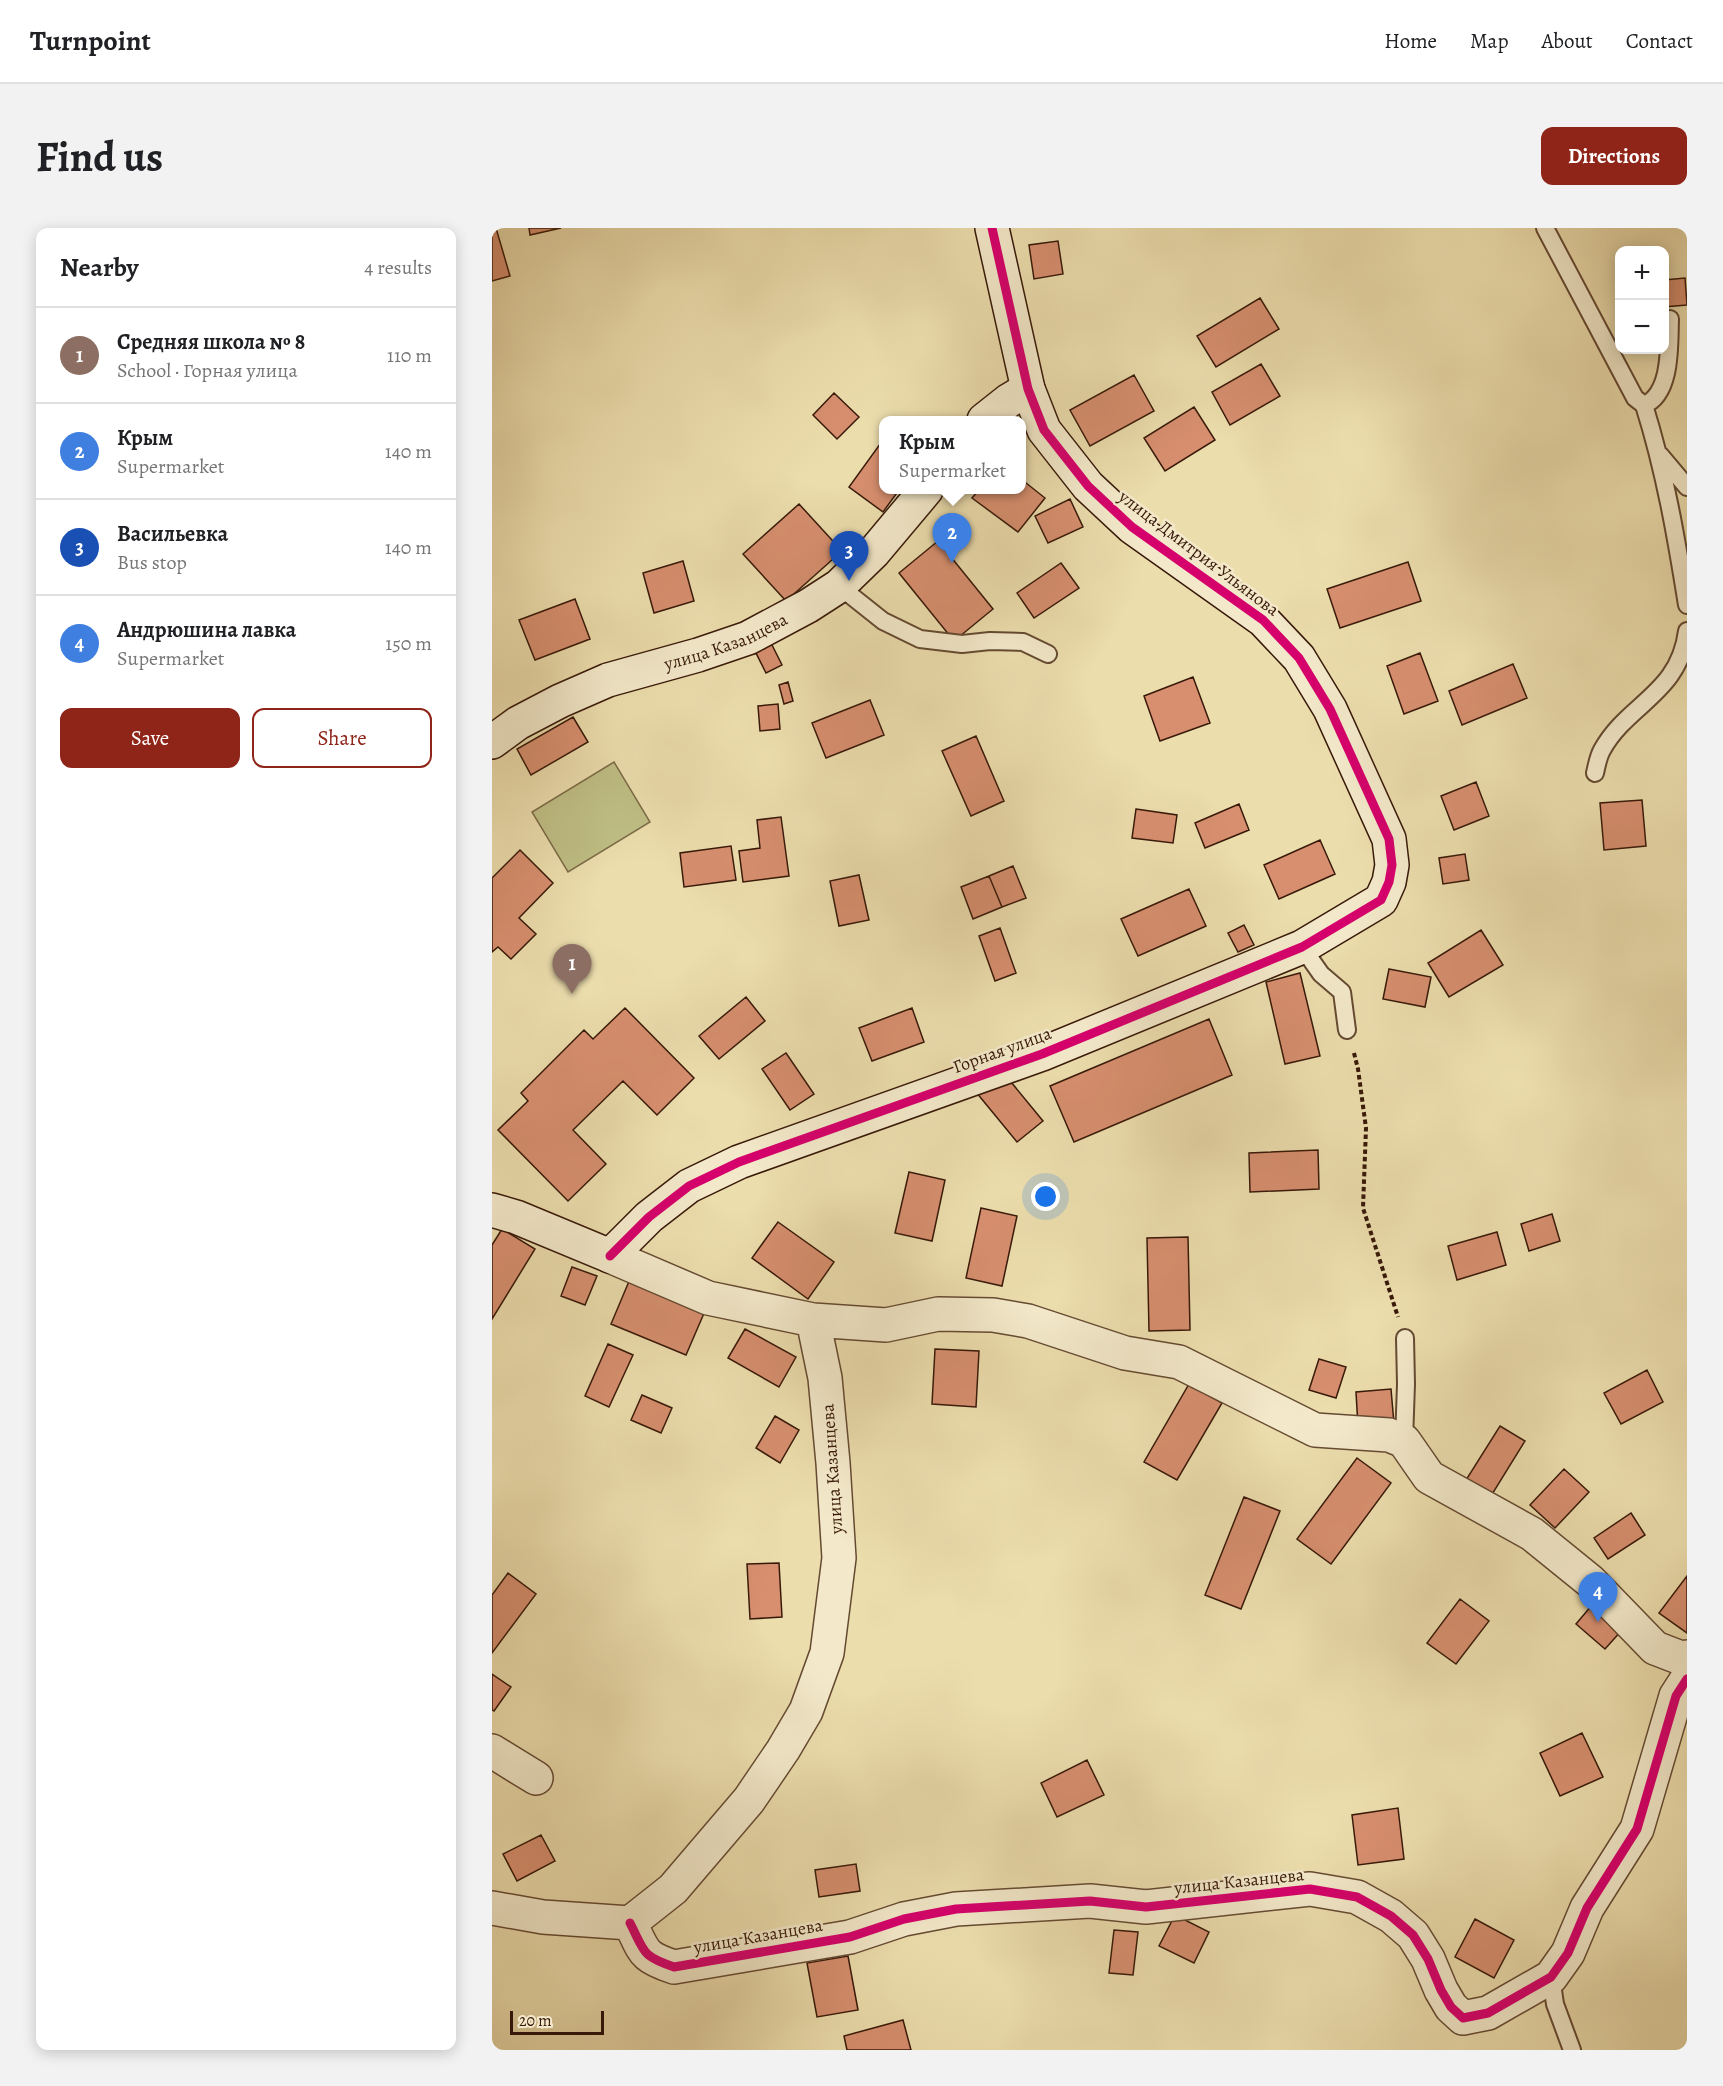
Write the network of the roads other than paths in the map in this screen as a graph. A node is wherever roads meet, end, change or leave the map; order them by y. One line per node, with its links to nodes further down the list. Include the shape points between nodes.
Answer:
1 (992, 228): 4 (street, улица Дмитрия Ульянова)
2 (1545, 228): 5 (lane, via 1635,398)
3 (1670, 319): 5 (lane, via 1664,381 1659,393)
4 (1028, 389): 6 (street); 16 (street, улица Дмитрия Ульянова, via 1044,430 1088,486 1132,527 1263,620 1299,658 1330,709 1374,802 1389,839)
5 (1644, 405): 7 (lane)
6 (989, 416)
7 (1659, 454): 8 (lane); 11 (lane)
8 (1687, 487)
9 (922, 494): 10 (street, улица Казанцева, via 874,552)
10 (839, 586): 13 (lane, via 883,621 920,639 962,644 1023,642); 14 (street, улица Казанцева, via 747,638 608,680 549,706)
11 (1687, 605)
12 (1687, 631): 15 (lane, via 1672,674 1611,735 1600,753)
13 (1048, 654)
14 (492, 742)
15 (1595, 773)
16 (1392, 865): 17 (street, Горная улица, via 1380,900)
17 (1302, 947): 18 (lane, via 1321,974 1342,992); 20 (street, Горная улица, via 1042,1054 738,1162 689,1186 649,1217)
18 (1347, 1030)
19 (492, 1210): 20 (street)
20 (610, 1256): 21 (street, via 708,1298)
21 (813, 1320): 23 (street, via 886,1325 938,1314 993,1315 1028,1321 1125,1353 1179,1362 1315,1430 1389,1436); 29 (street, улица Казанцева, via 825,1378 838,1558 827,1653 806,1711 749,1800 673,1889)
22 (1405, 1338): 23 (lane)
23 (1404, 1441): 24 (street, via 1429,1477 1532,1534 1590,1581 1654,1648)
24 (1687, 1657)
25 (1687, 1679): 30 (street, улица Казанцева, via 1676,1696 1637,1829 1587,1908 1568,1953)
26 (492, 1751): 27 (street)
27 (536, 1778)
28 (492, 1908): 29 (street, via 543,1917)
29 (630, 1923): 30 (street, улица Казанцева, via 646,1955 674,1967 849,1937 904,1919 956,1909 1090,1901 1146,1907 1310,1889 1357,1897 1391,1916 1413,1935 1451,2007 1463,2018 1488,2013)
30 (1551, 1977): 31 (lane, via 1555,2004)
31 (1572, 2050)

